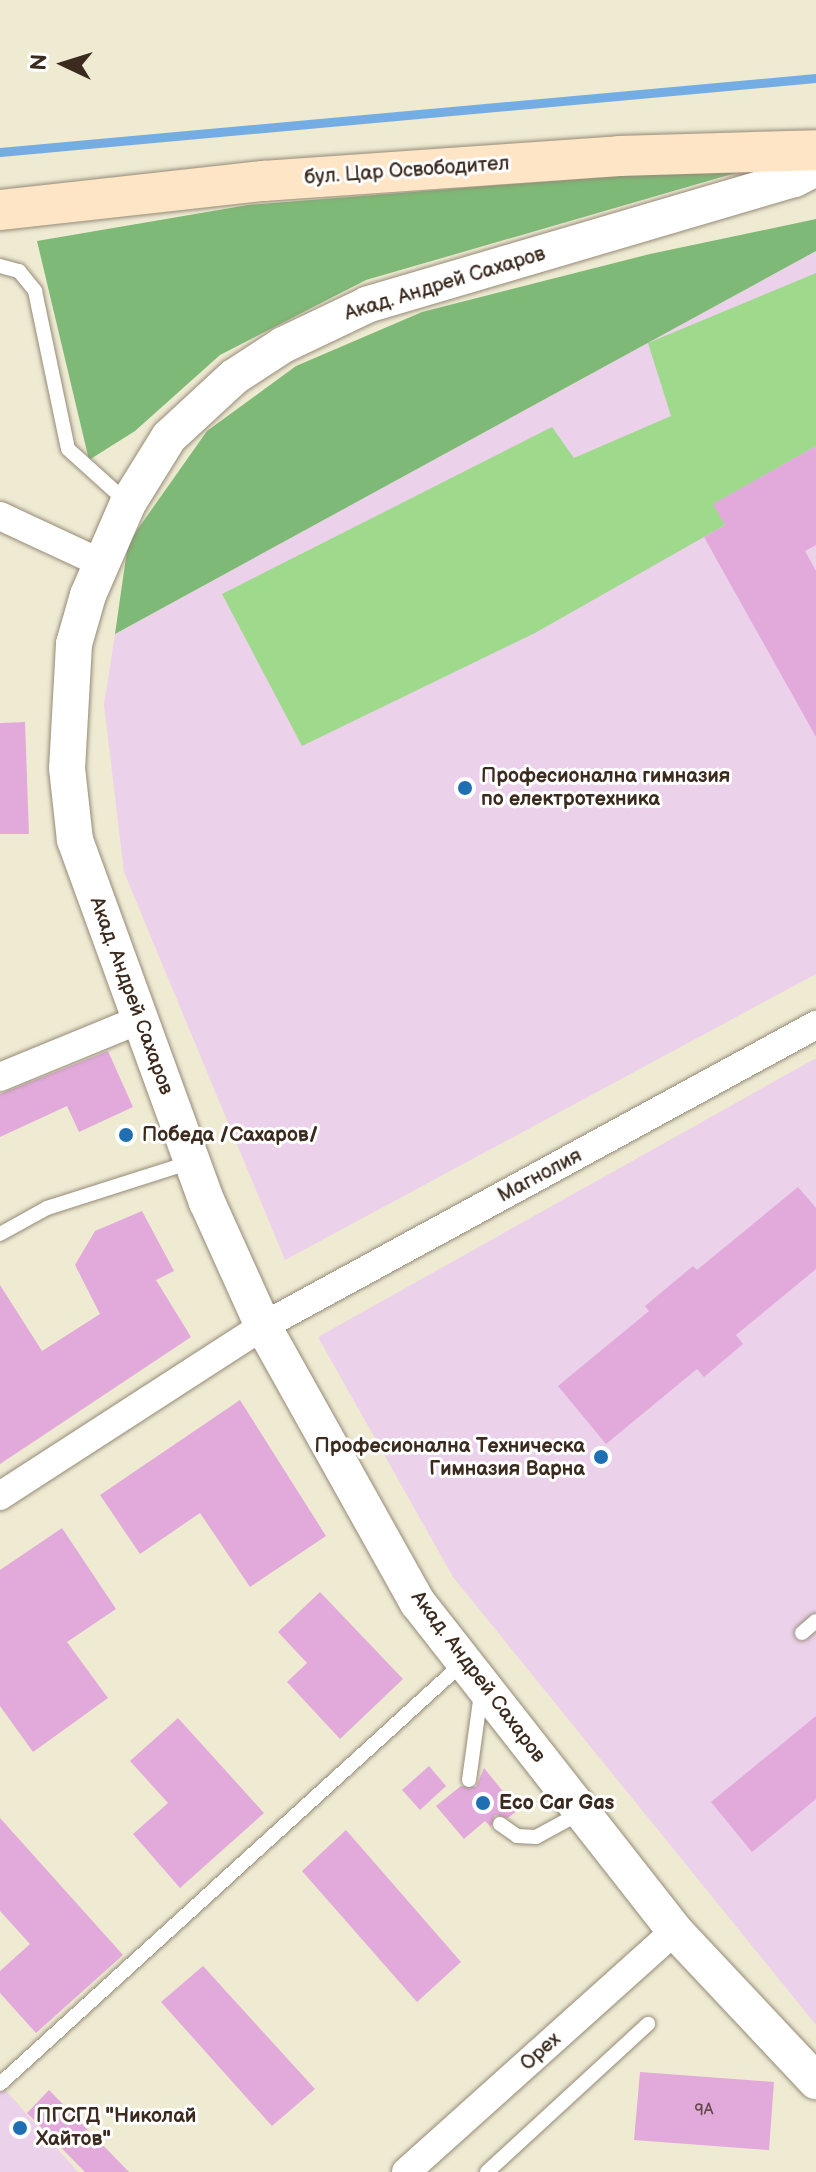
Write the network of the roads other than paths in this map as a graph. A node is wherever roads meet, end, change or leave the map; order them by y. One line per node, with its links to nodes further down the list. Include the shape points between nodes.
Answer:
1 (816, 126): 4 (main road, бул. Цар Освободител)
2 (816, 150): 6 (main road, бул. Цар Освободител, via 619,156 263,181)
3 (816, 168): 7 (street)
4 (0, 188)
5 (816, 193): 7 (street)
6 (0, 210)
7 (674, 214): 9 (street, Акад. Андрей Сахаров, via 367,305 283,345 234,377 169,437)
8 (0, 266): 9 (lane, via 19,271 35,291 68,449)
9 (128, 503): 11 (street, Акад. Андрей Сахаров)
10 (0, 516): 11 (street)
11 (101, 563): 12 (street, Акад. Андрей Сахаров, via 74,644 67,768 75,840)
12 (139, 1020): 14 (street); 15 (street, Акад. Андрей Сахаров)
13 (816, 1025): 17 (street, Магнолия)
14 (0, 1077)
15 (191, 1162): 16 (lane, via 47,1208); 17 (street, Акад. Андрей Сахаров)
16 (0, 1234)
17 (263, 1326): 18 (street, Магнолия); 21 (street, Акад. Андрей Сахаров, via 418,1603)
18 (0, 1496)
19 (816, 1621): 20 (lane)
20 (802, 1633)
21 (473, 1673): 22 (lane); 23 (street, Акад. Андрей Сахаров); 28 (lane)
22 (469, 1780)
23 (583, 1812): 24 (lane, via 536,1837 517,1836); 25 (street, Акад. Андрей Сахаров)
24 (500, 1824)
25 (675, 1931): 27 (street, Акад. Андрей Сахаров); 29 (street, Орех)
26 (648, 2024): 30 (lane)
27 (816, 2081)
28 (0, 2084)
29 (406, 2172)
30 (487, 2172)

